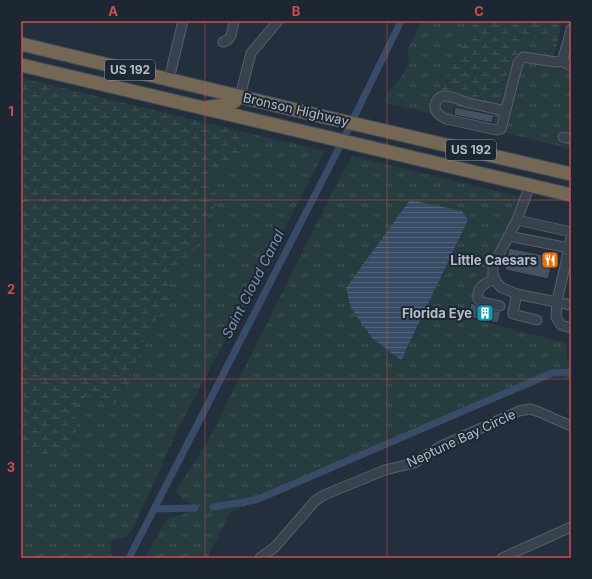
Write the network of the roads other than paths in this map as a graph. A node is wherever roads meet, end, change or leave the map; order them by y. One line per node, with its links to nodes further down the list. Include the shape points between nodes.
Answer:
1 (183, 21): 13 (street)
2 (234, 21): 6 (street, via 230,39)
3 (278, 21): 14 (street, via 251,53)
4 (571, 29): 5 (street)
5 (570, 41): 10 (street)
6 (223, 42)
7 (21, 44): 9 (highway, Bronson Highway / US 192)
8 (21, 51): 9 (highway, via 51,58)
9 (66, 55): 13 (highway, Bronson Highway / US 192)
10 (562, 61): 12 (street); 16 (street, via 523,57 518,62)
11 (21, 65): 15 (highway, Bronson Highway / US 192)
12 (571, 66)
13 (168, 79): 14 (highway, Bronson Highway / US 192)
14 (240, 96): 15 (highway, via 228,104); 17 (highway, Bronson Highway / US 192)
15 (200, 108): 19 (highway, Bronson Highway / US 192)
16 (505, 111): 16 (street, via 501,129 496,130 446,119 436,112 435,105 436,101 444,96)
17 (571, 174)
18 (571, 179): 19 (highway, via 547,175)
19 (530, 185): 20 (highway, Bronson Highway / US 192); 21 (street)
20 (571, 194)
21 (517, 220): 22 (street); 23 (street)
22 (571, 232)
23 (508, 236): 25 (street); 26 (street, via 493,266)
24 (571, 238): 25 (street)
25 (569, 248): 28 (street)
26 (495, 279): 27 (street, via 500,286); 30 (street, via 482,286 478,292 478,301)
27 (517, 294): 28 (street); 31 (street, via 513,314)
28 (557, 302): 29 (street); 32 (street, via 556,316 561,325)
29 (571, 305)
30 (500, 306)
31 (537, 320)
32 (571, 328)
33 (571, 426): 35 (street, Neptune Bay Circle, via 530,409 519,411 441,446 414,463 385,470 324,495 315,501 275,547)
34 (571, 527): 36 (street)
35 (260, 558)
36 (502, 558)

